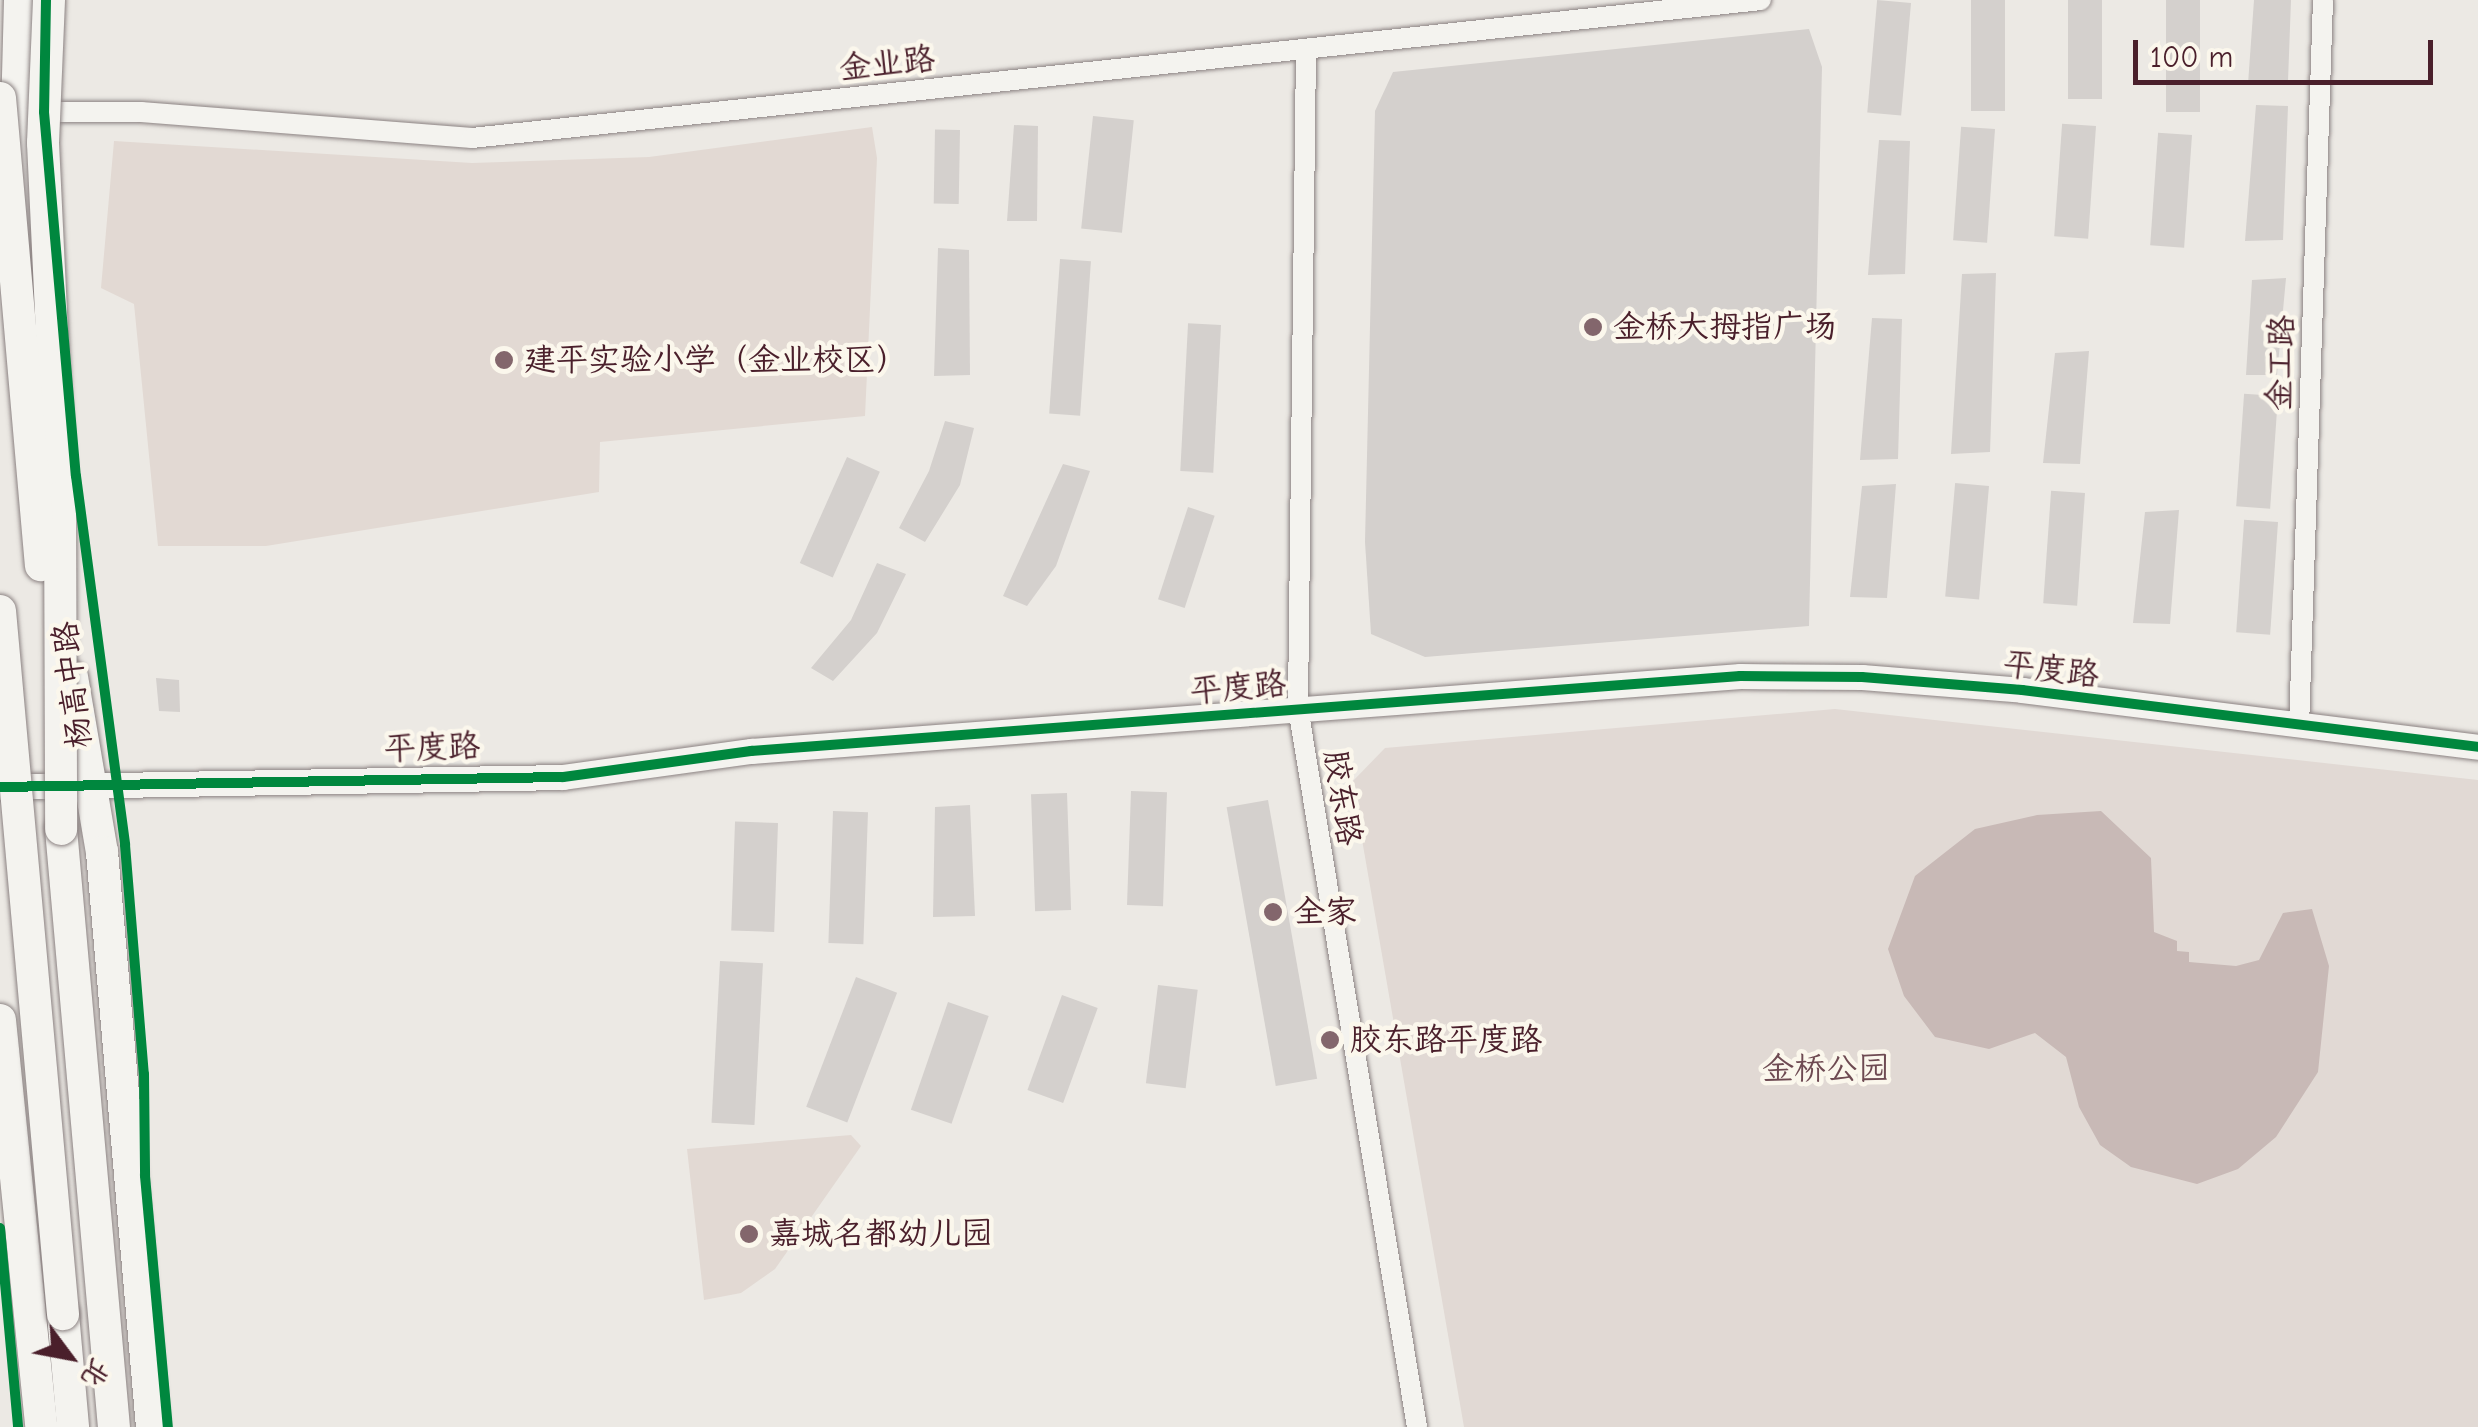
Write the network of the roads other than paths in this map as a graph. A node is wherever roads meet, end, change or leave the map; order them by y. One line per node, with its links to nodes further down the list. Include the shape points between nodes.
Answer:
1 (20, 0): 6 (main road, 杨高中路)
2 (49, 0): 14 (main road, bridge, via 42,144 60,498)
3 (1761, 0): 5 (street, 金业路)
4 (2324, 0): 10 (street, 金工路)
5 (1306, 50): 6 (street, 金业路, via 472,138); 9 (street, 胶东路)
6 (8, 105): 13 (main road, 杨高中路); 14 (main road, 杨高中路, bridge)
7 (0, 611): 8 (main road, 杨高中路, bridge)
8 (2, 633): 17 (main road, 杨高中路, bridge)
9 (1298, 708): 10 (street, 平度路, via 1740,676 1862,676); 13 (street, 平度路, via 751,751 563,776); 20 (street, 胶东路)
10 (2299, 727): 11 (street, 平度路)
11 (2478, 748)
12 (0, 788): 13 (street, 平度路)
13 (90, 788): 19 (main road, 杨高中路, via 102,852)
14 (61, 829): 18 (main road, 杨高中路)
15 (0, 1020): 16 (main road)
16 (41, 1427)
17 (72, 1427)
18 (114, 1427)
19 (152, 1427)
20 (1418, 1427)

